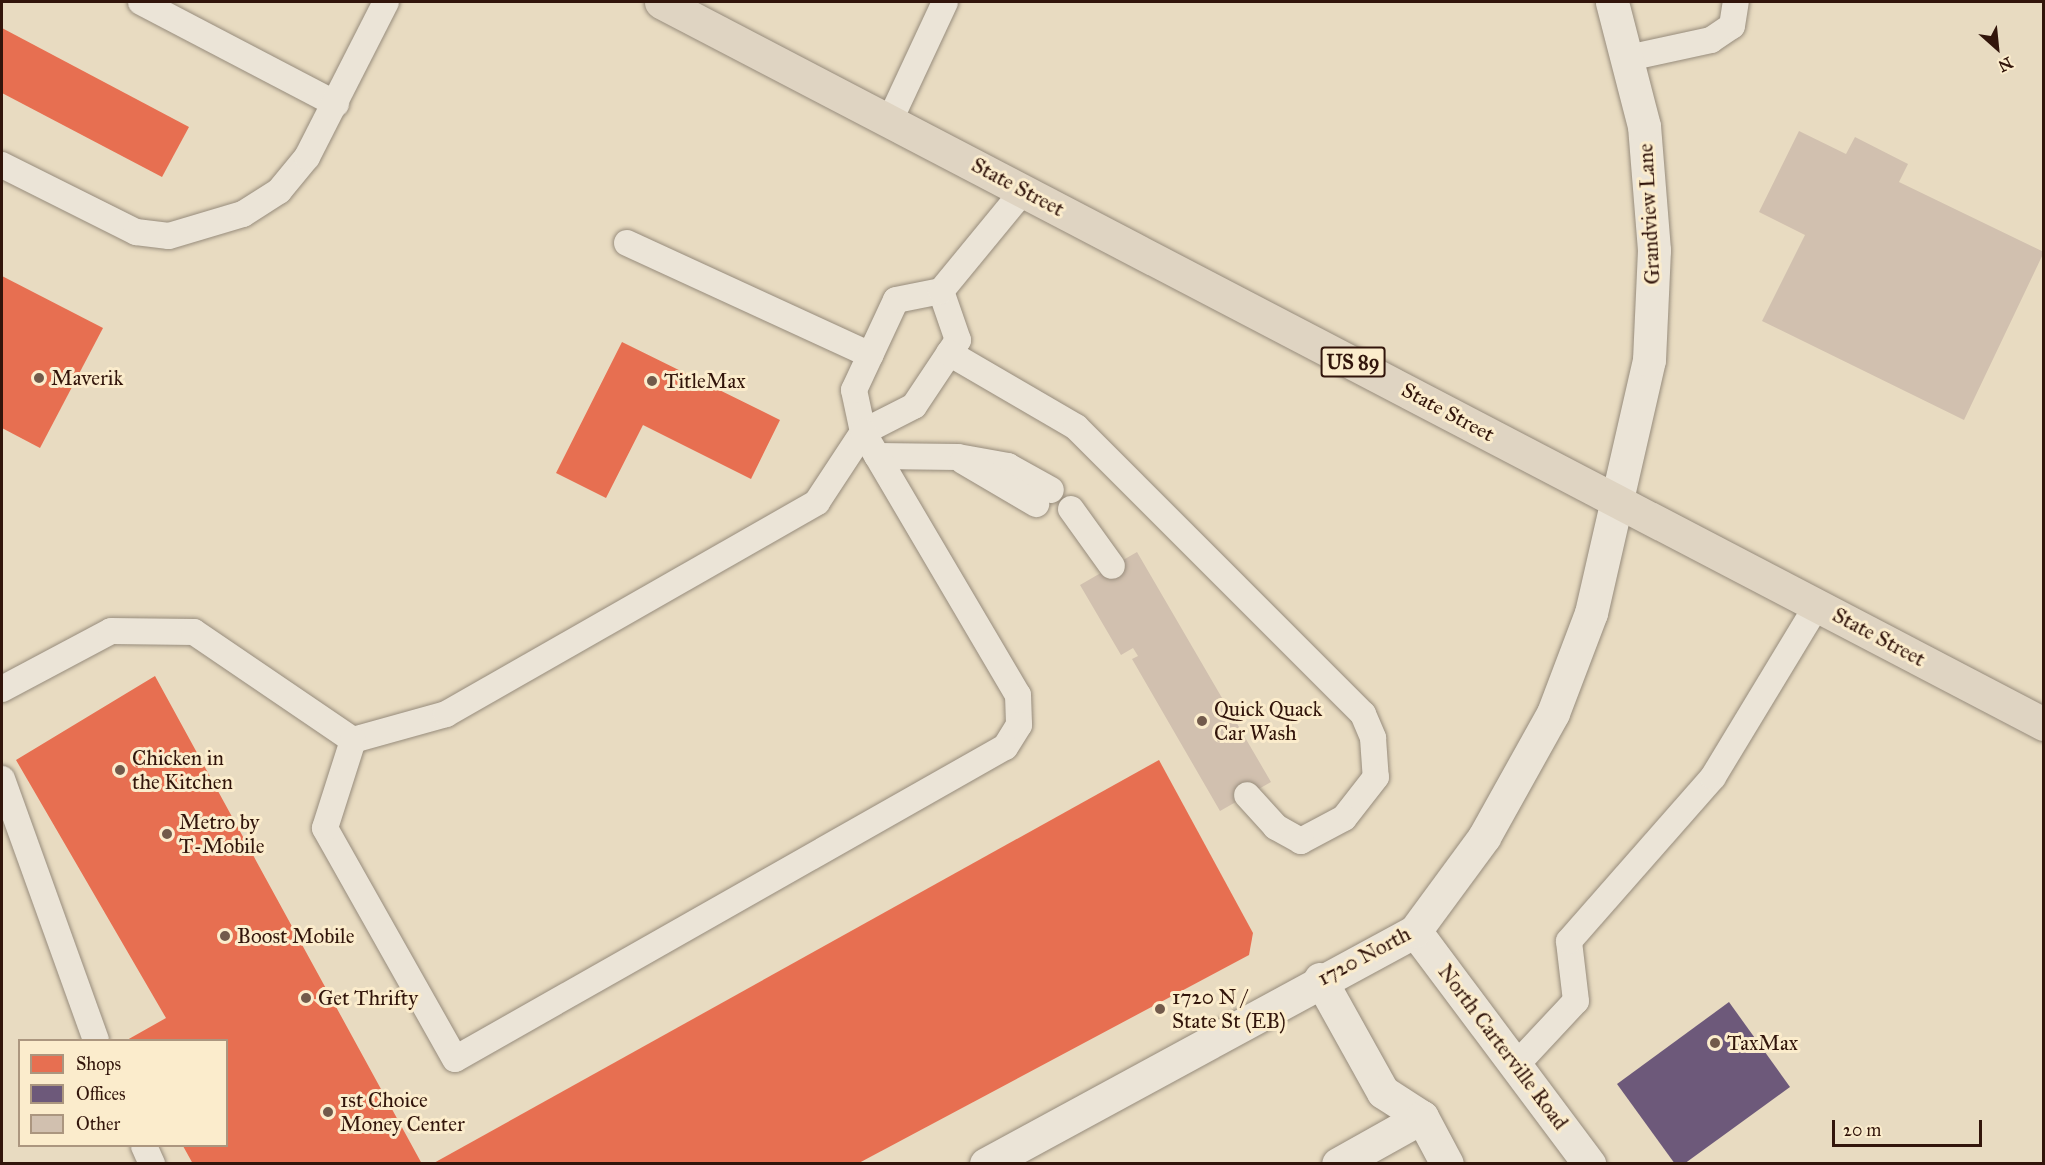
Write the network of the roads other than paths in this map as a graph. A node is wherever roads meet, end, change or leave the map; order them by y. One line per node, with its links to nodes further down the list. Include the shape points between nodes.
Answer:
1 (141, 2): 8 (lane)
2 (386, 2): 8 (lane)
3 (661, 2): 9 (main road, State Street / US 89)
4 (945, 2): 9 (lane)
5 (1612, 2): 7 (street, Grandview Lane)
6 (1736, 2): 7 (lane, via 1732,26 1711,40)
7 (1628, 58): 19 (street, Grandview Lane, via 1644,126 1654,250 1649,360)
8 (336, 104): 10 (lane, via 307,157 279,191 234,218 169,236 136,232)
9 (890, 120): 11 (main road, State Street / US 89)
10 (2, 165)
11 (1024, 190): 13 (lane); 19 (main road, State Street / US 89)
12 (627, 243): 15 (lane)
13 (941, 291): 14 (lane, via 958,340); 15 (lane, via 896,300)
14 (949, 352): 16 (lane, via 914,406); 27 (lane, via 1076,427 1363,714 1373,738 1376,777 1344,818 1301,841 1276,827)
15 (870, 355): 16 (lane, via 854,390)
16 (863, 432): 17 (lane); 25 (lane, via 817,502 446,714)
17 (877, 456): 18 (lane, via 958,457 1008,466); 25 (lane, via 1018,695 1019,725 1005,747 455,1059 325,828)
18 (1044, 497)
19 (1614, 499): 22 (main road, State Street / US 89); 28 (street, 1720 North, via 1591,613 1553,713 1484,837)
20 (1065, 516): 21 (lane)
21 (1112, 566)
22 (1817, 605): 24 (main road, State Street / US 89); 31 (lane, via 1713,777 1569,941 1576,1001)
23 (2, 689): 25 (lane, via 111,631 194,632)
24 (2043, 723)
25 (353, 740)
26 (2, 779): 30 (lane)
27 (1247, 795)
28 (1415, 931): 29 (street, 1720 North); 31 (street, North Carterville Road)
29 (1320, 980): 32 (street, via 1383,1092); 35 (street, 1720 North)
30 (95, 1039)
31 (1517, 1064): 38 (street, North Carterville Road)
32 (1422, 1117): 36 (street); 37 (street)
33 (144, 1147): 34 (lane)
34 (152, 1164)
35 (986, 1164)
36 (1338, 1164)
37 (1447, 1164)
38 (1589, 1164)

